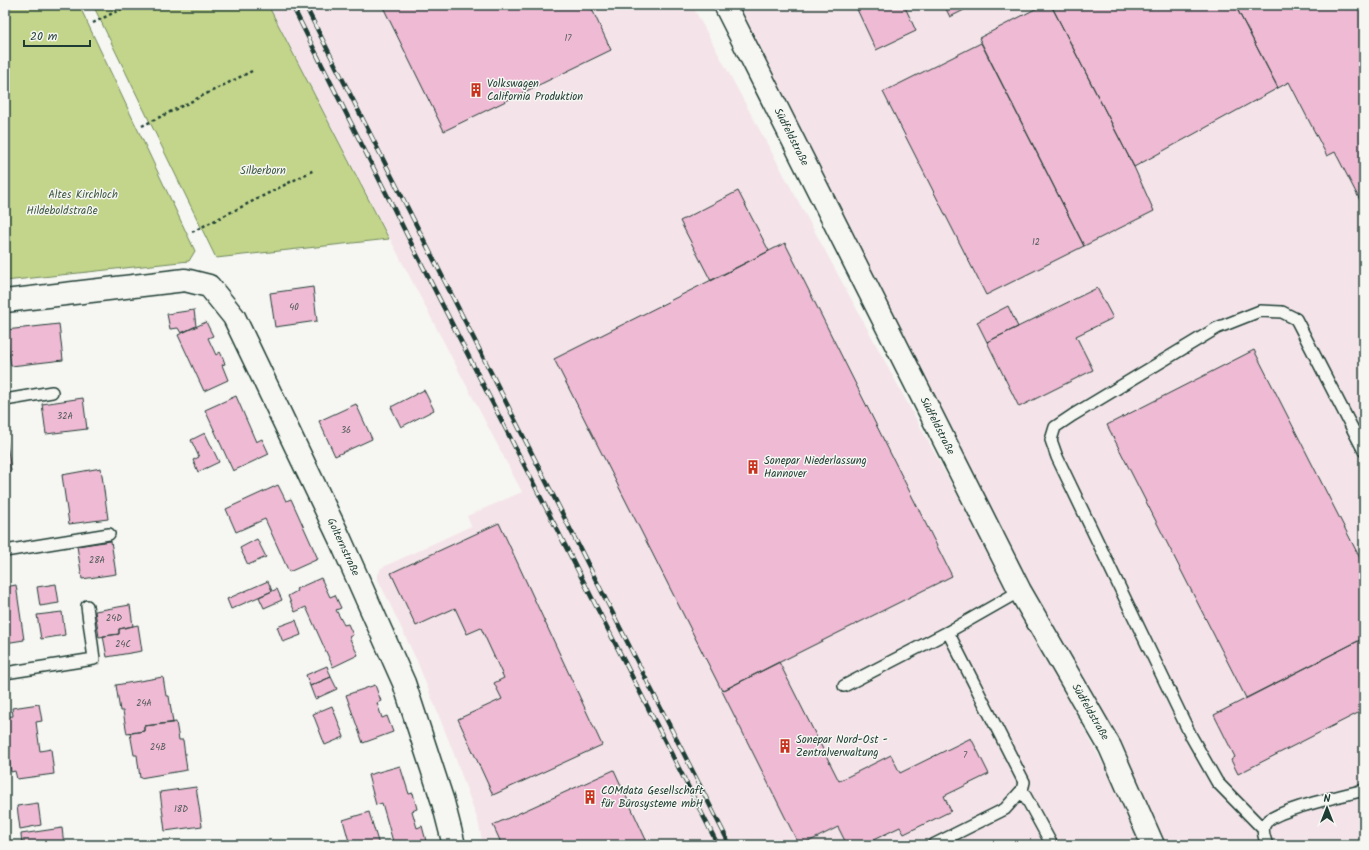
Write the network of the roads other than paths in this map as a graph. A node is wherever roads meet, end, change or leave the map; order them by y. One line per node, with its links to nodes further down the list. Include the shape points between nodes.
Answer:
1 (725, 5): 8 (street, Südfeldstraße)
2 (5, 301): 16 (street, Golternstraße, via 184,280 209,286 234,317 340,539 404,683 443,802)
3 (52, 392): 4 (lane)
4 (5, 400)
5 (1364, 451): 15 (lane, via 1296,319 1282,312 1267,311 1260,311 1217,328 1055,427 1051,440 1191,736 1217,782)
6 (109, 534): 7 (lane)
7 (5, 550)
8 (1020, 591): 10 (lane); 19 (street, Südfeldstraße, via 1110,747)
9 (87, 606): 11 (lane, via 94,659)
10 (948, 632): 12 (lane); 13 (lane, via 1024,782)
11 (5, 673)
12 (844, 686)
13 (1022, 790): 17 (lane, via 1005,809); 18 (lane)
14 (1364, 790): 15 (lane, via 1289,810 1273,817 1265,823)
15 (1263, 829): 20 (lane)
16 (454, 845)
17 (933, 845)
18 (1052, 845)
19 (1153, 845)
20 (1266, 845)

